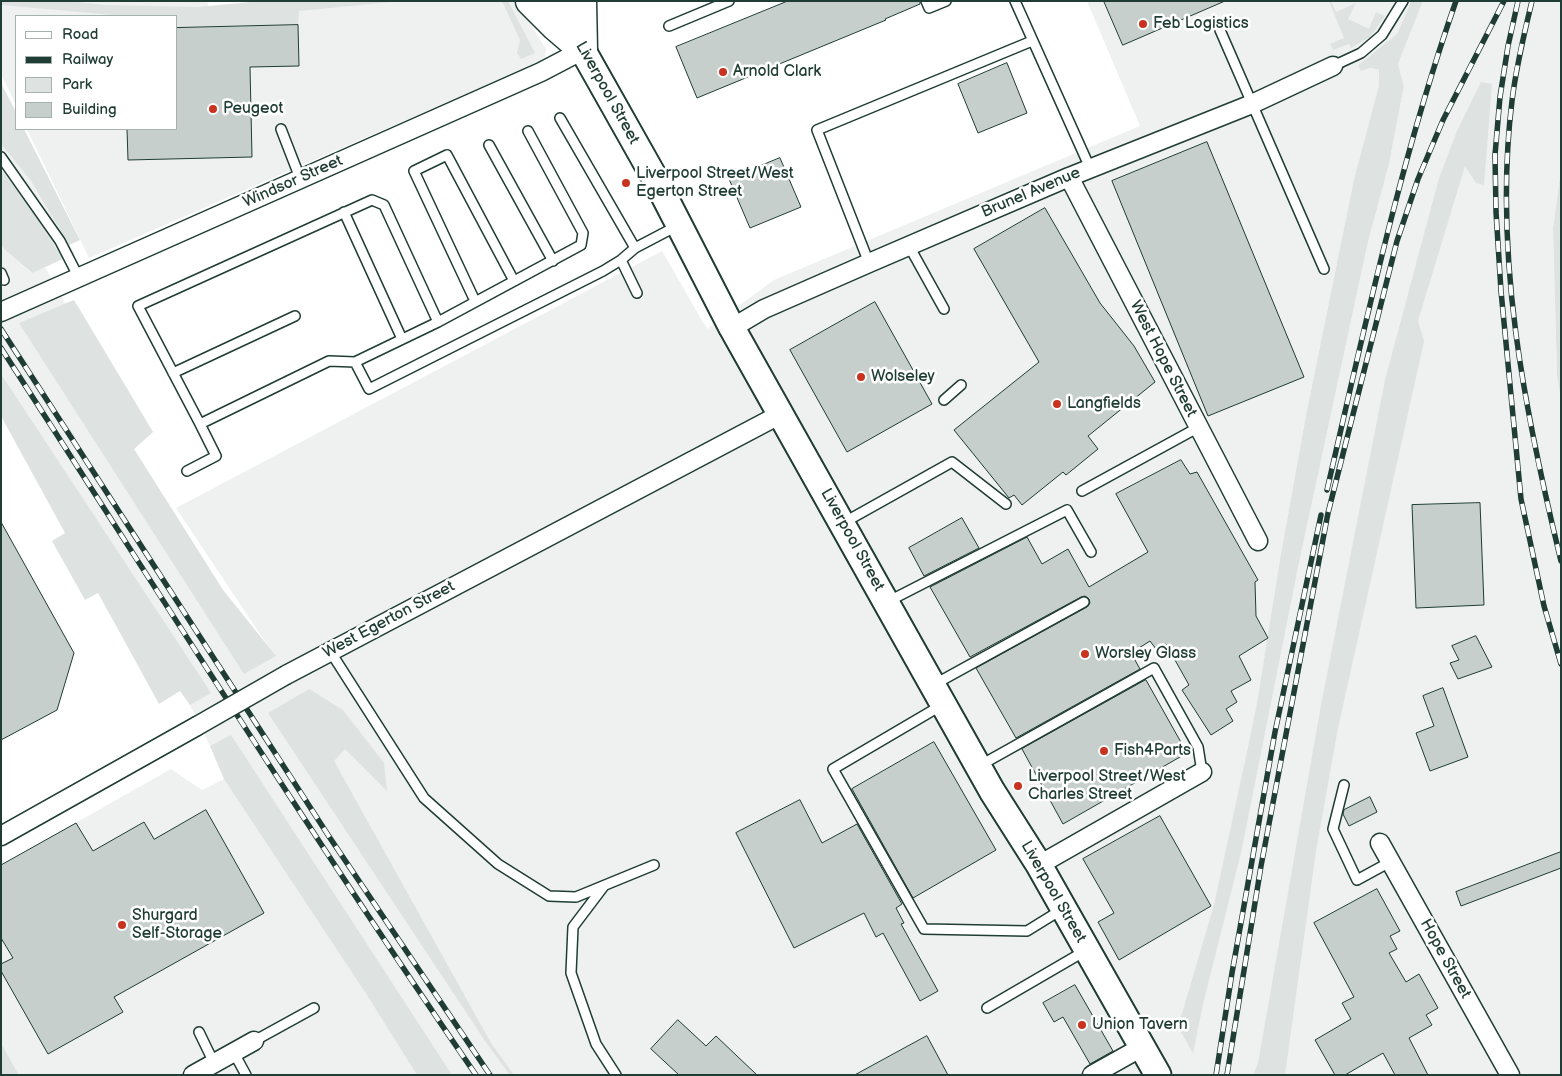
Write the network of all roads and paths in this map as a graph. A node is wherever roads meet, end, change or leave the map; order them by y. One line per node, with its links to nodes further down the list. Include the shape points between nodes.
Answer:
1 (530, 1): 12 (highway)
2 (555, 1): 12 (street, Liverpool Street)
3 (582, 1): 12 (highway)
4 (729, 1): 9 (lane)
5 (926, 1): 6 (lane, via 929,8)
6 (946, 1)
7 (1015, 1): 11 (lane)
8 (1403, 1): 13 (lane, via 1382,35 1361,53)
9 (668, 26)
10 (1220, 30): 14 (lane)
11 (1032, 42): 20 (lane); 29 (lane, via 817,130)
12 (583, 50): 22 (street, Windsor Street, via 541,72); 24 (street, Liverpool Street)
13 (1333, 66): 14 (street, Brunel Avenue)
14 (1252, 104): 20 (street, Brunel Avenue); 30 (lane)
15 (560, 118): 26 (lane)
16 (281, 129): 22 (lane)
17 (528, 131): 28 (lane, via 583,233 581,245)
18 (489, 145): 28 (lane)
19 (1, 156): 31 (lane, via 60,241)
20 (1090, 168): 21 (street, Brunel Avenue)
21 (1069, 177): 25 (street, Brunel Avenue); 47 (street, West Hope Street)
22 (300, 178): 31 (street, Windsor Street)
23 (344, 212): 38 (lane, via 372,200 384,205); 40 (lane); 42 (lane, via 138,306)
24 (679, 224): 26 (lane); 39 (street, Liverpool Street)
25 (909, 246): 29 (street, Brunel Avenue); 35 (lane)
26 (635, 248): 27 (lane)
27 (621, 260): 33 (lane); 41 (lane, via 370,389)
28 (553, 261): 32 (lane)
29 (869, 263): 39 (street, Brunel Avenue, via 764,309)
30 (1324, 269)
31 (79, 279): 36 (street, Windsor Street)
32 (514, 281): 34 (lane); 34 (lane, via 447,155 414,171)
33 (637, 293)
34 (475, 302): 38 (lane)
35 (944, 309)
36 (1, 312)
37 (295, 316): 42 (lane)
38 (438, 322): 40 (lane)
39 (732, 328): 45 (street, Liverpool Street)
40 (402, 338): 41 (lane)
41 (355, 362): 46 (lane, via 330,361)
42 (172, 373): 46 (lane)
43 (961, 385): 44 (lane)
44 (944, 400)
45 (781, 414): 51 (street, Liverpool Street); 56 (street, West Egerton Street)
46 (200, 424): 48 (lane, via 216,456)
47 (1199, 427): 49 (lane); 52 (street, West Hope Street)
48 (187, 471)
49 (1082, 491)
50 (1006, 504): 51 (lane, via 952,462)
51 (842, 523): 54 (street, Liverpool Street)
52 (1258, 541)
53 (1091, 552): 54 (lane, via 1067,510)
54 (887, 602): 57 (street, Liverpool Street)
55 (1084, 602): 57 (lane)
56 (330, 651): 61 (street, West Egerton Street, bridge); 66 (lane, via 424,798 498,864 549,896 576,897)
57 (938, 694): 58 (street, Liverpool Street); 67 (lane, via 833,769 924,930 1027,931)
58 (979, 766): 59 (lane, via 1154,668 1198,747); 65 (street, Liverpool Street)
59 (1202, 772): 65 (street)
60 (1344, 785): 63 (lane, via 1332,829 1357,880)
61 (1, 836)
62 (1380, 843): 63 (street, Hope Street)
63 (1390, 862): 81 (street, Hope Street)
64 (654, 865): 66 (lane)
65 (1039, 865): 67 (street, Liverpool Street)
66 (604, 886): 78 (lane, via 573,927 571,973 596,1044)
67 (1064, 908): 68 (street, Liverpool Street)
68 (1087, 950): 70 (lane); 73 (street, Liverpool Street)
69 (314, 1008): 72 (lane)
70 (987, 1008)
71 (199, 1032): 75 (lane)
72 (254, 1041): 74 (street)
73 (1142, 1047): 79 (street); 80 (street, Liverpool Street)
74 (234, 1053): 75 (street); 77 (lane)
75 (214, 1064): 76 (street)
76 (193, 1075)
77 (246, 1075)
78 (616, 1075)
79 (1092, 1075)
80 (1158, 1075)
81 (1510, 1075)

